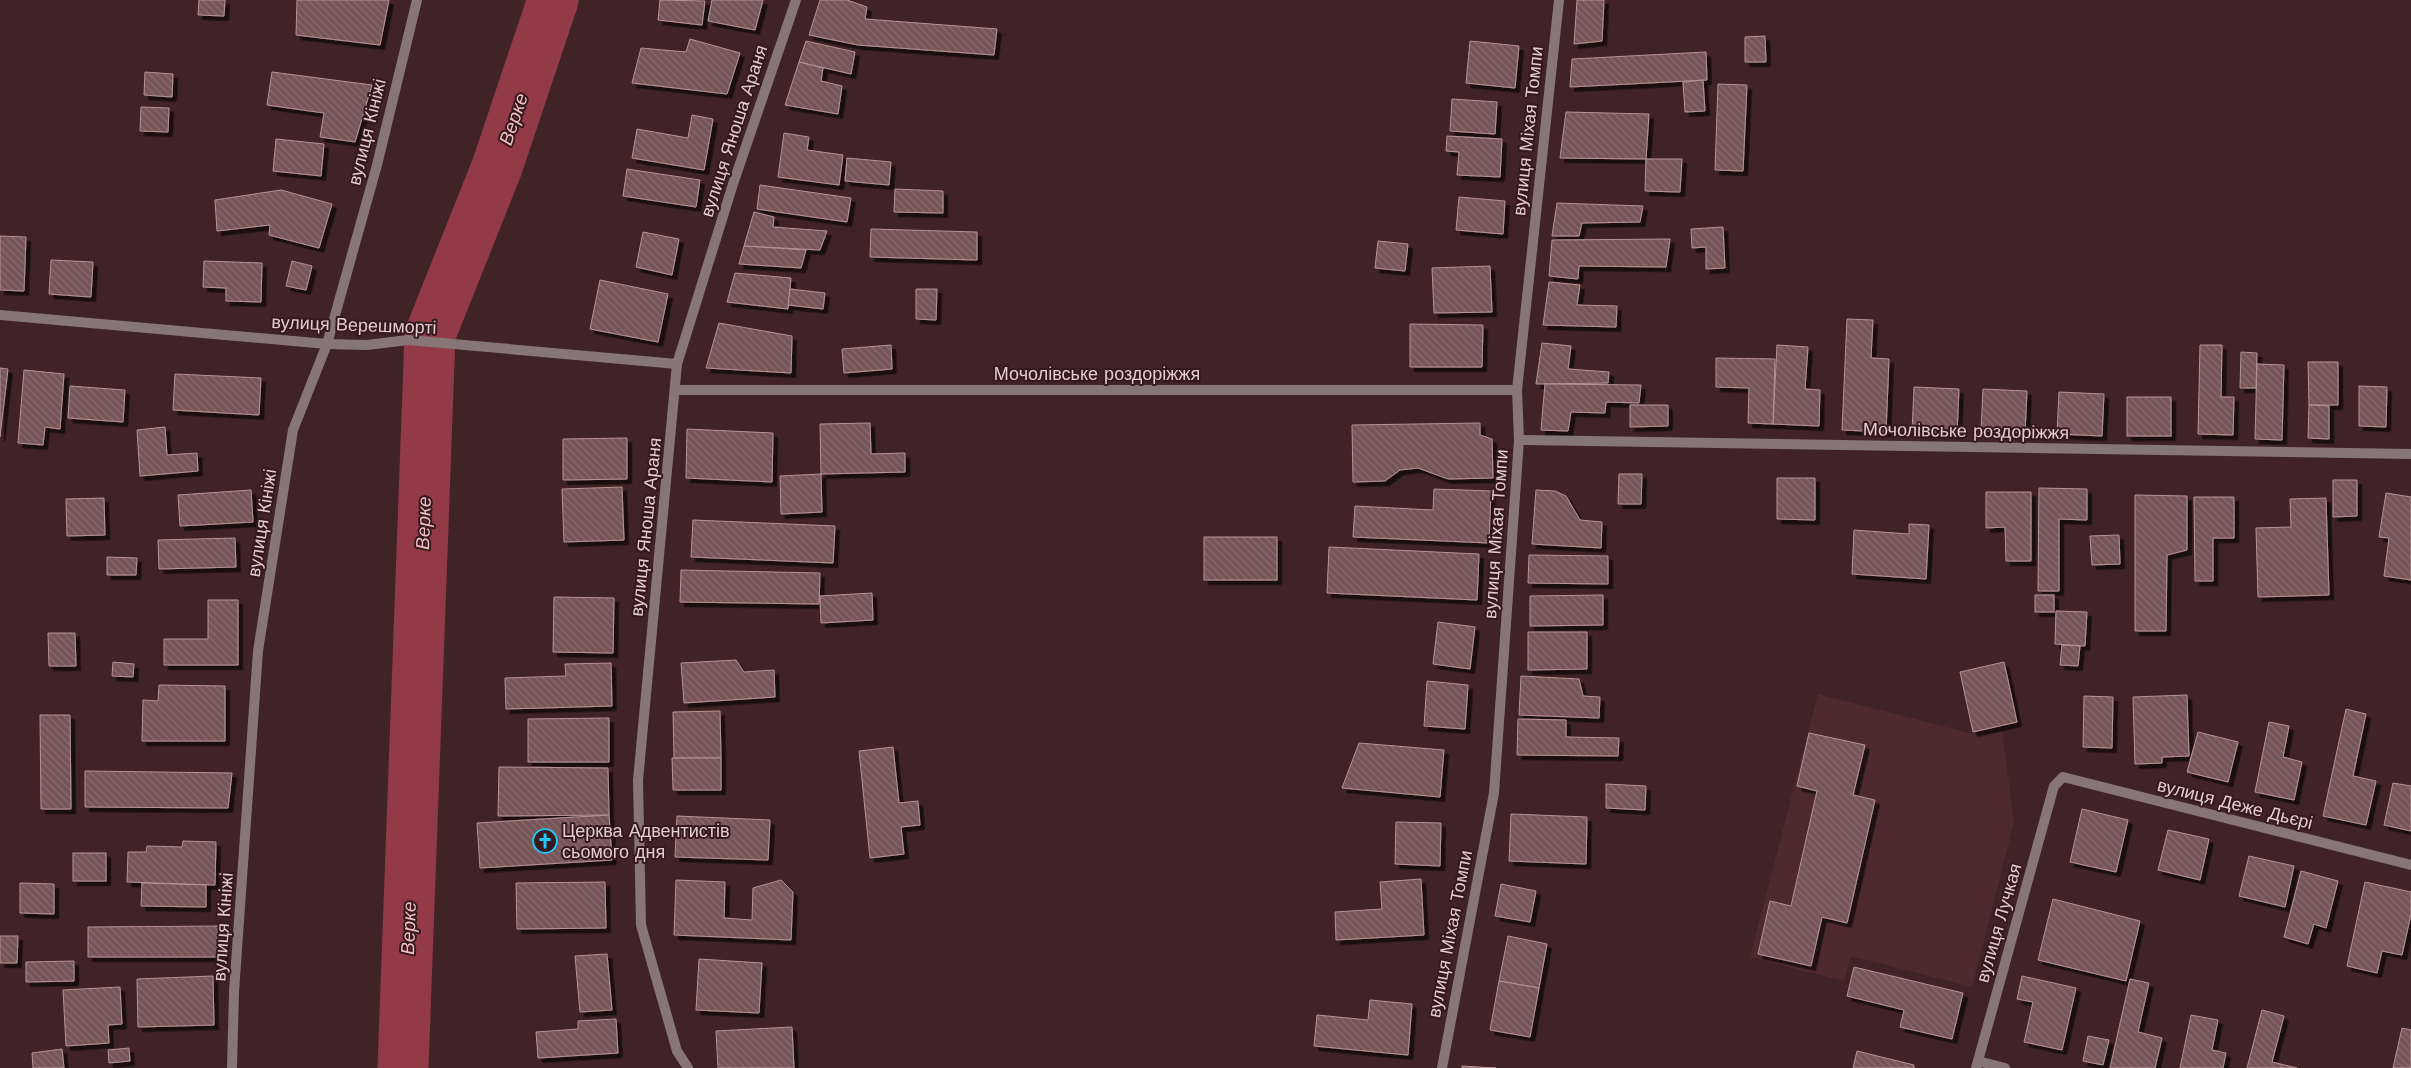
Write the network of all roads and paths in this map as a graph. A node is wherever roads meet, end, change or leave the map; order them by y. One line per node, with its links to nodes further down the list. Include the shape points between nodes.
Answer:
1 (417, 0): 5 (street, вулиця Кініжі, via 377,165)
2 (796, 0): 6 (street, вулиця Яноша Араня, via 733,184)
3 (1559, 0): 8 (street, вулиця Міхая Томпи)
4 (0, 315): 5 (street, вулиця Верешморті)
5 (327, 344): 6 (street, вулиця Верешморті, via 367,345 408,340); 14 (street, вулиця Кініжі, via 293,430 258,652 234,992)
6 (678, 364): 7 (street, вулиця Яноша Араня)
7 (676, 390): 8 (street, Мочолівське роздоріжжя); 15 (street, вулиця Яноша Араня, via 638,790 641,925 677,1051)
8 (1517, 390): 9 (street, вулиця Міхая Томпи)
9 (1520, 440): 10 (street, Мочолівське роздоріжжя); 16 (street, вулиця Міхая Томпи, via 1494,793)
10 (2411, 454)
11 (2054, 786): 12 (street, вулиця Деже Дьєрі, via 2063,778); 13 (street, вулиця Лучкая)
12 (2411, 865)
13 (1977, 1064): 17 (street)
14 (232, 1068)
15 (688, 1068)
16 (1442, 1068)
17 (2005, 1068)

